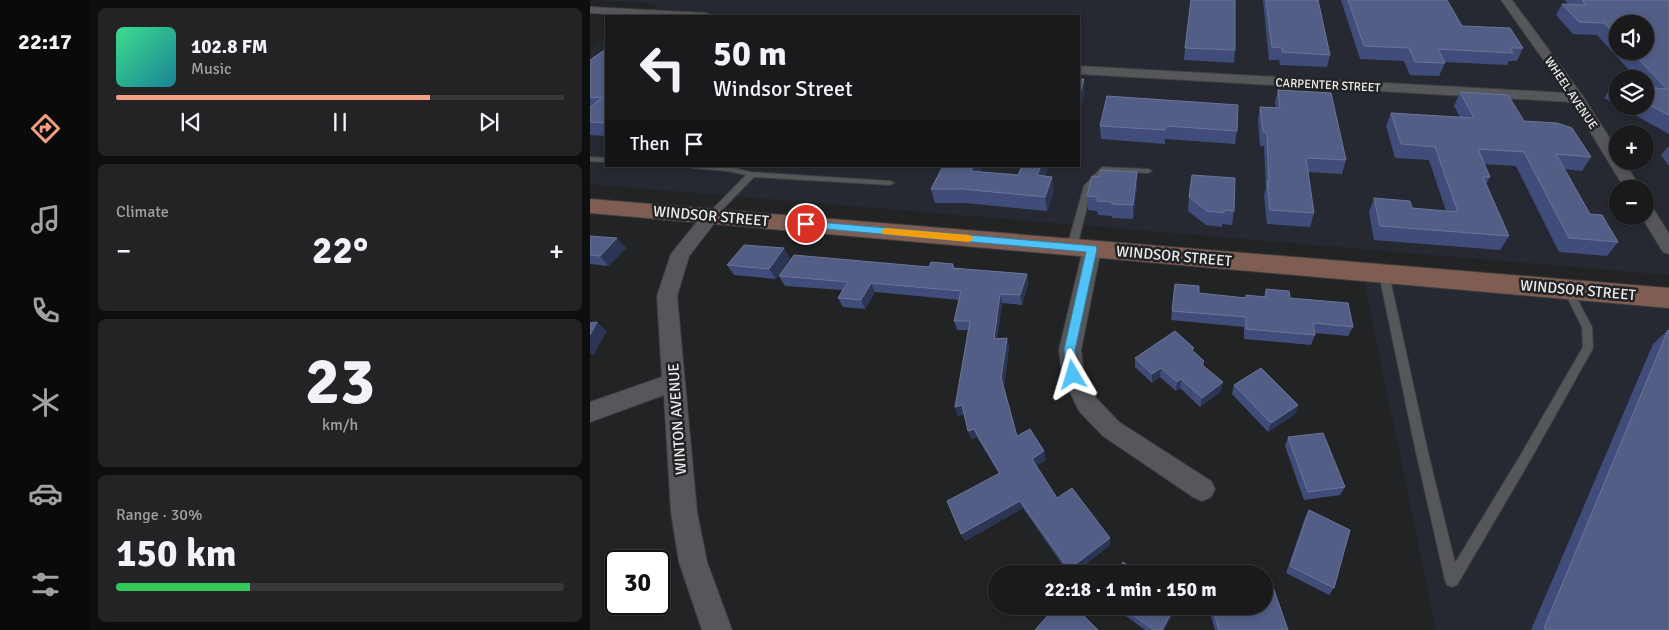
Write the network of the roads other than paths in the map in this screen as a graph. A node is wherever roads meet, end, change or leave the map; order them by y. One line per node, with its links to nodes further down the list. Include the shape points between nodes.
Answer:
1 (1506, 0): 5 (street, WHEEL AVENUE)
2 (590, 10): 3 (street)
3 (687, 15)
4 (1080, 70): 5 (street, CARPENTER STREET)
5 (1577, 98): 11 (street, WHEEL AVENUE)
6 (590, 159): 7 (lane)
7 (605, 160)
8 (704, 167): 10 (lane)
9 (1148, 171): 16 (lane, via 1105,169 1088,186)
10 (752, 174): 12 (lane); 14 (lane)
11 (1627, 180)
12 (890, 183)
13 (590, 206): 14 (street, WINDSOR STREET)
14 (711, 216): 16 (street, WINDSOR STREET); 21 (street, WINTON AVENUE, via 680,254 667,296)
15 (1654, 224): 17 (street)
16 (1082, 248): 18 (street, WINDSOR STREET); 23 (street, via 1070,350 1073,375 1087,404 1111,429)
17 (1669, 248)
18 (1384, 274): 19 (street, WINDSOR STREET); 19 (lane, via 1452,580 1588,347 1587,327)
19 (1568, 289): 20 (street, WINDSOR STREET)
20 (1669, 298)
21 (674, 382): 22 (street); 24 (street, WINTON AVENUE, via 682,494 691,554)
22 (590, 412)
23 (1202, 489)
24 (717, 630)

